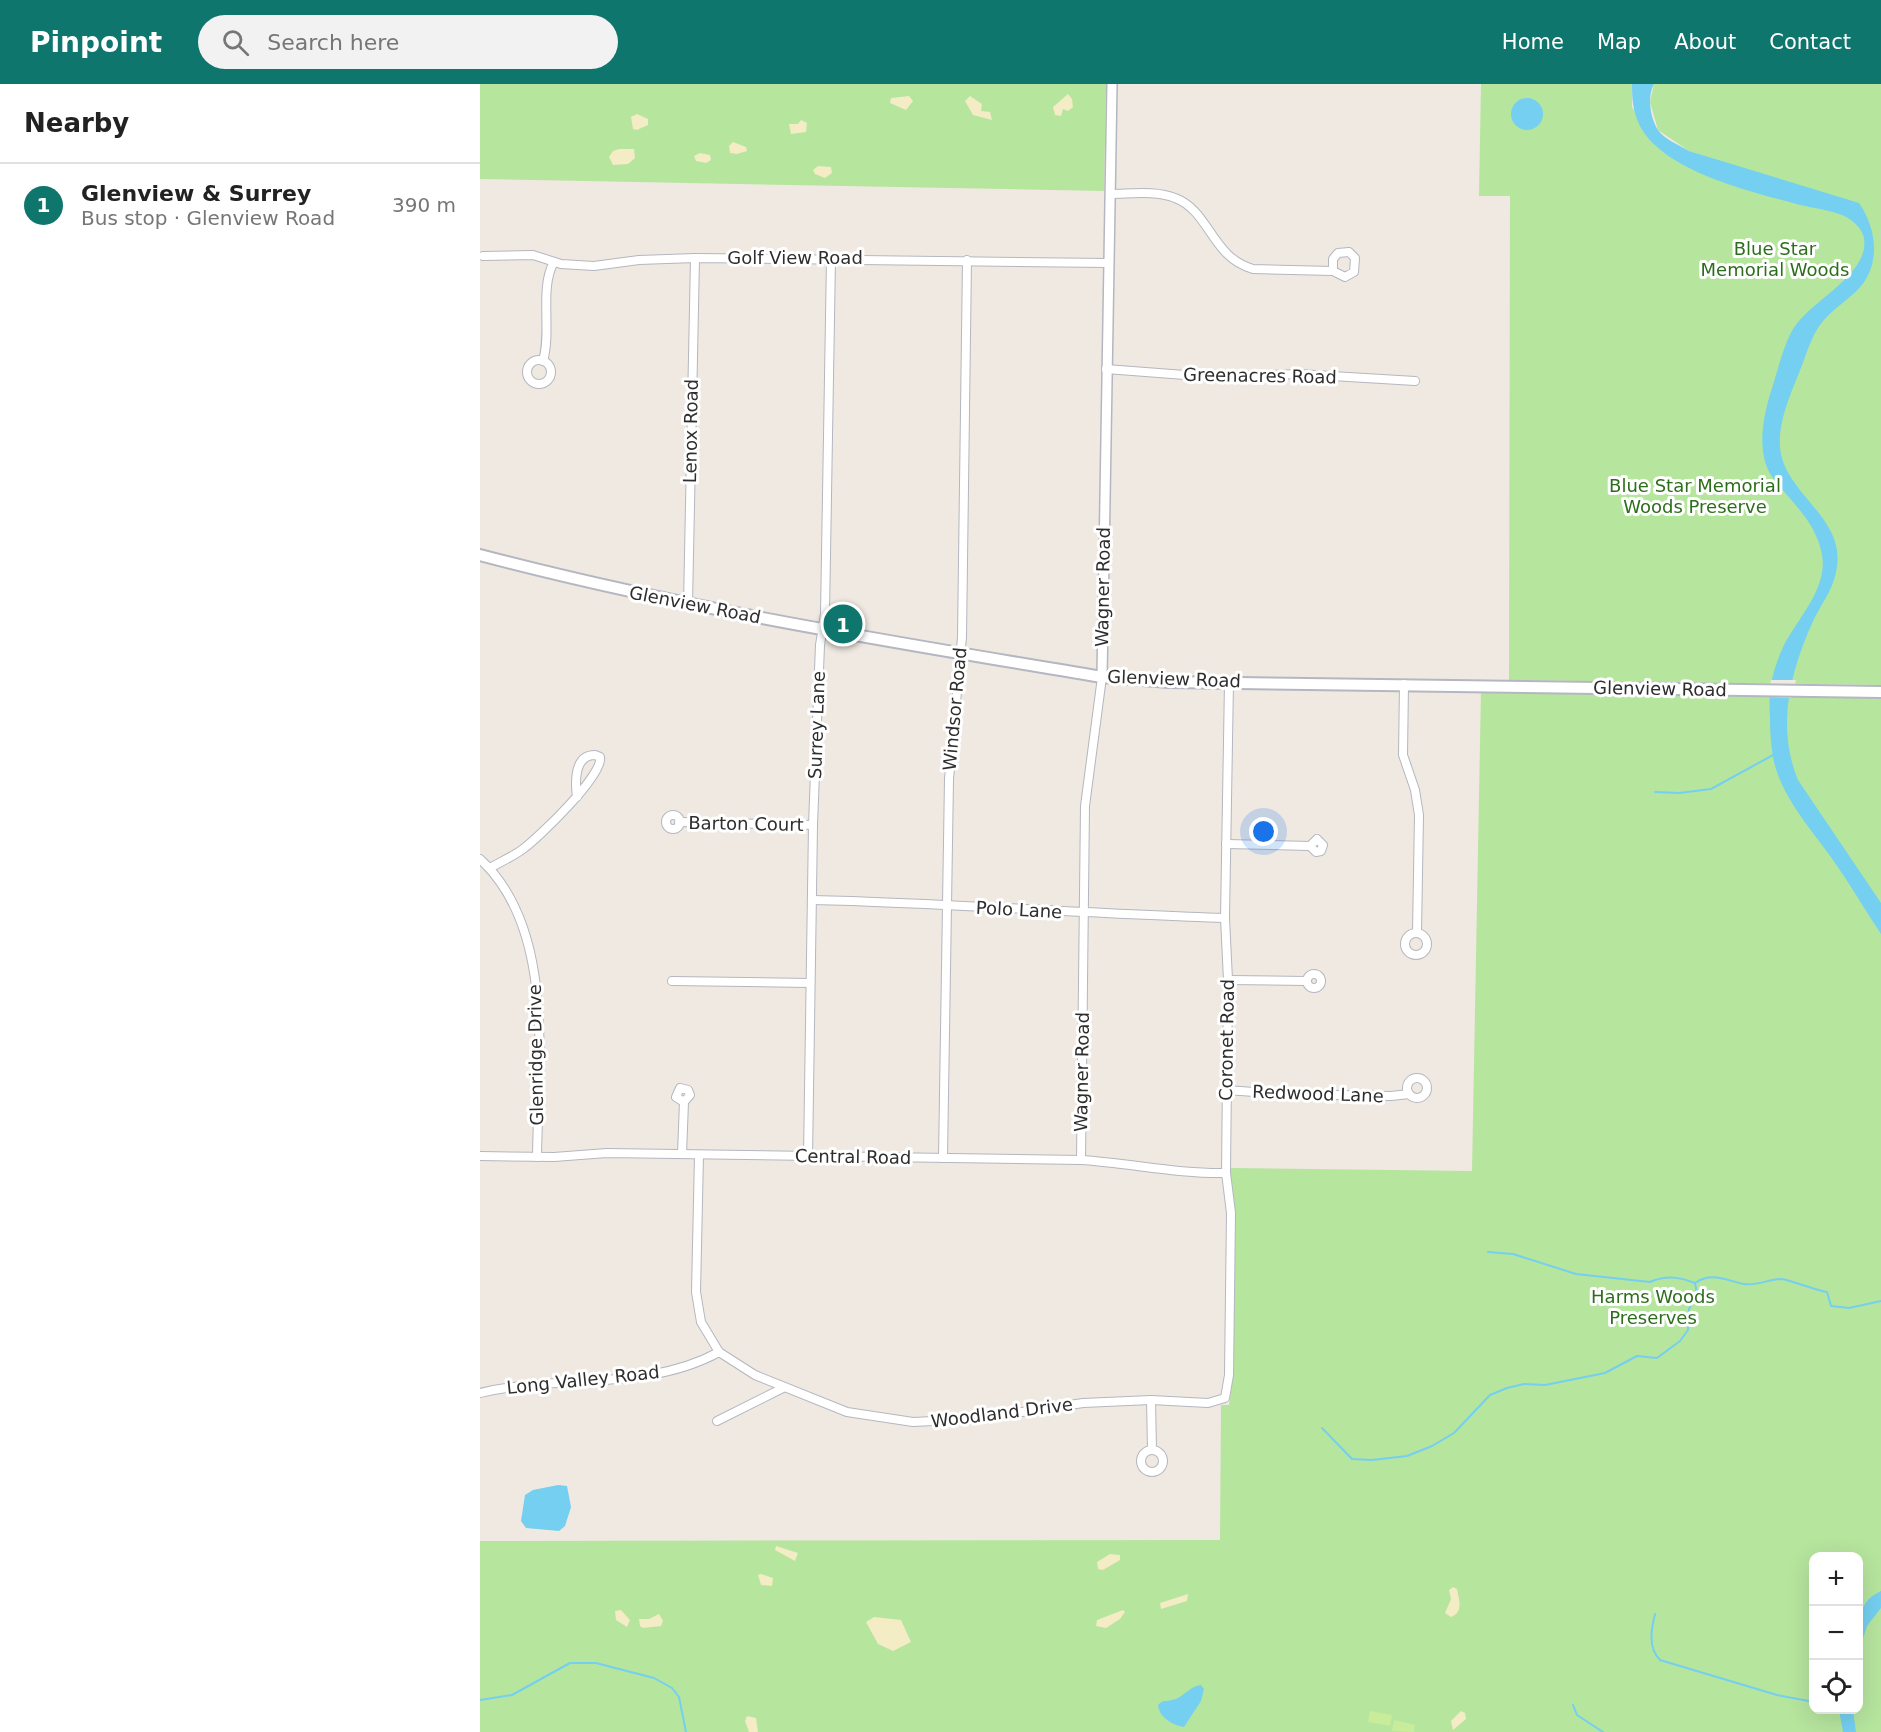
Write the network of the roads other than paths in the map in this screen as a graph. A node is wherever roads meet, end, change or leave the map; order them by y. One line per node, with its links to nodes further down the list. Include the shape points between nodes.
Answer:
1 (1112, 84): 2 (street, Wagner Road)
2 (1110, 194): 8 (street, Wagner Road); 9 (street, via 1175,198 1192,209 1224,253 1242,266)
3 (483, 256): 7 (street, Golf View Road, via 533,255)
4 (694, 258): 5 (street, Golf View Road); 7 (street, Golf View Road, via 594,266); 14 (street, Lenox Road)
5 (831, 258): 6 (street, Golf View Road); 15 (street, Surrey Lane)
6 (967, 260): 8 (street, Golf View Road); 16 (street, Windsor Road)
7 (554, 262): 10 (street, via 548,278 548,341)
8 (1108, 263): 11 (street, Wagner Road)
9 (1333, 271)
10 (543, 361)
11 (1106, 369): 12 (street, Greenacres Road, via 1210,377 1299,374); 17 (street, Wagner Road)
12 (1415, 381)
13 (480, 555): 14 (main road, Glenview Road, via 581,582)
14 (688, 604): 15 (main road, Glenview Road)
15 (822, 629): 16 (main road, Glenview Road); 23 (street, Surrey Lane)
16 (960, 654): 17 (main road, Glenview Road); 29 (street, Windsor Road, via 950,759)
17 (1102, 677): 18 (main road, Glenview Road); 30 (street, Wagner Road, via 1085,806)
18 (1229, 682): 19 (main road, Glenview Road); 24 (street, Coronet Road)
19 (1404, 684): 20 (main road, Glenview Road); 32 (street, via 1403,755 1419,814)
20 (1881, 692)
21 (577, 797): 21 (street, via 599,768 600,757 586,757 579,766); 27 (street, via 528,846)
22 (680, 822): 23 (street, Barton Court)
23 (813, 825): 28 (street, Surrey Lane)
24 (1226, 844): 25 (street); 31 (street, Coronet Road)
25 (1310, 846)
26 (480, 859): 27 (street, Glenridge Drive)
27 (490, 868): 43 (street, Glenridge Drive, via 518,918 537,985)
28 (813, 900): 29 (street, Polo Lane); 36 (street, Surrey Lane)
29 (947, 905): 30 (street, Polo Lane); 45 (street, Windsor Road)
30 (1084, 914): 31 (street, Polo Lane); 46 (street, Wagner Road)
31 (1225, 918): 33 (street, Coronet Road)
32 (1417, 932)
33 (1228, 980): 35 (street); 37 (street, Coronet Road)
34 (672, 981): 36 (street)
35 (1307, 981)
36 (810, 983): 44 (street, Surrey Lane)
37 (1226, 1090): 38 (street, Redwood Lane); 47 (street, Coronet Road)
38 (1409, 1094)
39 (684, 1102): 40 (street)
40 (682, 1154): 41 (street, Central Road); 43 (street, Central Road)
41 (699, 1155): 44 (street, Central Road); 48 (street, Woodland Drive, via 696,1292 701,1322)
42 (480, 1156): 43 (street, Central Road)
43 (537, 1157)
44 (808, 1157): 45 (street, Central Road)
45 (943, 1158): 46 (street, Central Road)
46 (1081, 1160): 47 (street, Central Road)
47 (1226, 1173): 51 (street, Coronet Road, via 1231,1213 1229,1375)
48 (719, 1352): 49 (street, Woodland Drive); 50 (street, Long Valley Road, via 646,1376)
49 (783, 1388): 52 (street, Woodland Drive, via 855,1414 913,1422 974,1419 1083,1403); 53 (street)
50 (480, 1393)
51 (1225, 1398): 52 (street, Woodland Drive, via 1208,1403)
52 (1151, 1400): 54 (street)
53 (717, 1421)
54 (1152, 1450)

